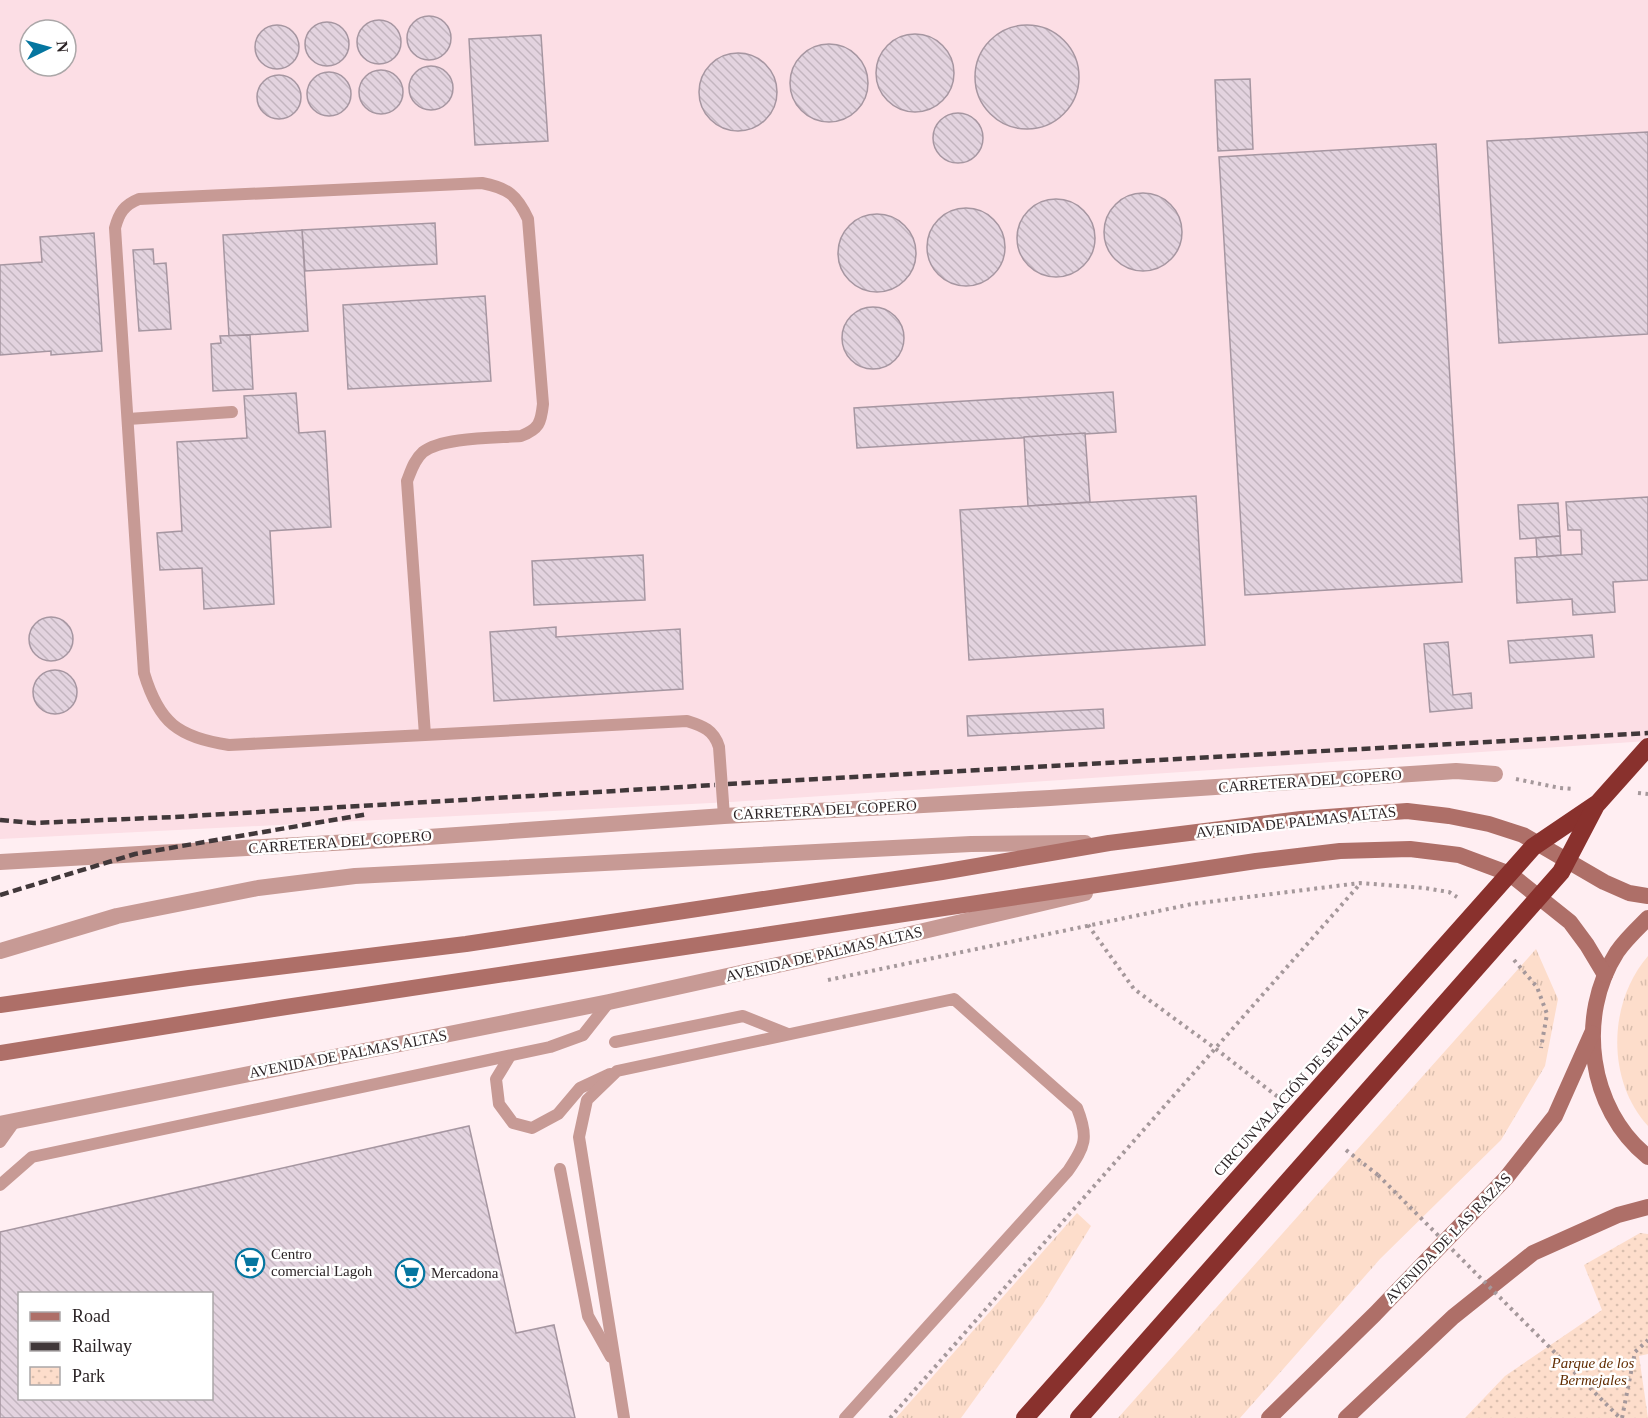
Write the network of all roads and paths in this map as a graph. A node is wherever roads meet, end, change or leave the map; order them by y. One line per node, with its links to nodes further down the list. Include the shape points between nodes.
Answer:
1 (232, 412): 2 (lane)
2 (128, 419): 3 (lane, via 144,673 164,716 181,732 229,745); 3 (lane, via 115,228 119,215 129,204 139,200 482,183 499,186 512,194 528,219 543,404 541,421 532,432 521,436 442,443 423,452 413,464 408,481)
3 (425, 735): 10 (lane, via 687,721 708,729 716,737)
4 (1648, 747): 9 (highway, CIRCUNVALACIÓN DE SEVILLA, bridge)
5 (1495, 774): 6 (path); 10 (street, CARRETERA DEL COPERO, via 1456,771)
6 (1582, 790)
7 (1637, 793): 8 (path)
8 (1648, 794)
9 (1598, 803): 44 (highway, CIRCUNVALACIÓN DE SEVILLA, bridge, via 1533,847); 45 (highway, CIRCUNVALACIÓN DE SEVILLA, bridge, via 1561,872)
10 (724, 816): 12 (street, CARRETERA DEL COPERO)
11 (1109, 843): 15 (main road, AVENIDA DE PALMAS ALTAS, via 1301,819 1407,811 1489,824 1523,835 1604,882 1629,894); 18 (street, AVENIDA DE PALMAS ALTAS, via 971,844 355,876 258,888 117,916); 22 (main road, via 466,944)
12 (0, 862)
13 (1146, 879): 19 (main road, AVENIDA DE PALMAS ALTAS, via 1340,851 1410,849 1459,855 1510,874 1570,922); 21 (street, AVENIDA DE PALMAS ALTAS); 28 (main road)
14 (1360, 884): 27 (path)
15 (1648, 896)
16 (1648, 918): 19 (main road, via 1617,952)
17 (1088, 926): 27 (path, via 1134,989)
18 (0, 951)
19 (1605, 975): 23 (main road)
20 (1537, 987): 26 (path, via 1546,1014)
21 (609, 1002): 29 (lane, via 583,1035); 32 (street, AVENIDA DE PALMAS ALTAS)
22 (0, 1005)
23 (1592, 1033): 35 (main road, via 1593,1060 1610,1110); 46 (main road, AVENIDA DE LAS RAZAS, via 1555,1116 1506,1178)
24 (788, 1034): 25 (lane, via 743,1016); 30 (lane); 42 (lane, via 954,999 1077,1108 1084,1125 1082,1150 1068,1172)
25 (615, 1042)
26 (1541, 1048)
27 (1216, 1049): 31 (path); 43 (path)
28 (0, 1053)
29 (510, 1056): 30 (lane, via 496,1079 498,1104 513,1123 532,1128 558,1114 580,1088); 37 (lane, via 32,1157)
30 (617, 1071): 40 (lane, via 587,1100 579,1137)
31 (1279, 1098)
32 (7, 1122): 33 (lane)
33 (0, 1142)
34 (1342, 1147): 48 (path, bridge, via 1378,1175)
35 (1648, 1157)
36 (560, 1169): 40 (lane, via 588,1316)
37 (0, 1185)
38 (1648, 1207): 47 (main road, via 1618,1215 1533,1253 1453,1317)
39 (1648, 1340): 48 (path, via 1635,1352)
40 (616, 1367): 41 (lane)
41 (624, 1418)
42 (845, 1418)
43 (890, 1418)
44 (1024, 1418)
45 (1079, 1418)
46 (1269, 1418)
47 (1346, 1418)
48 (1621, 1418)

